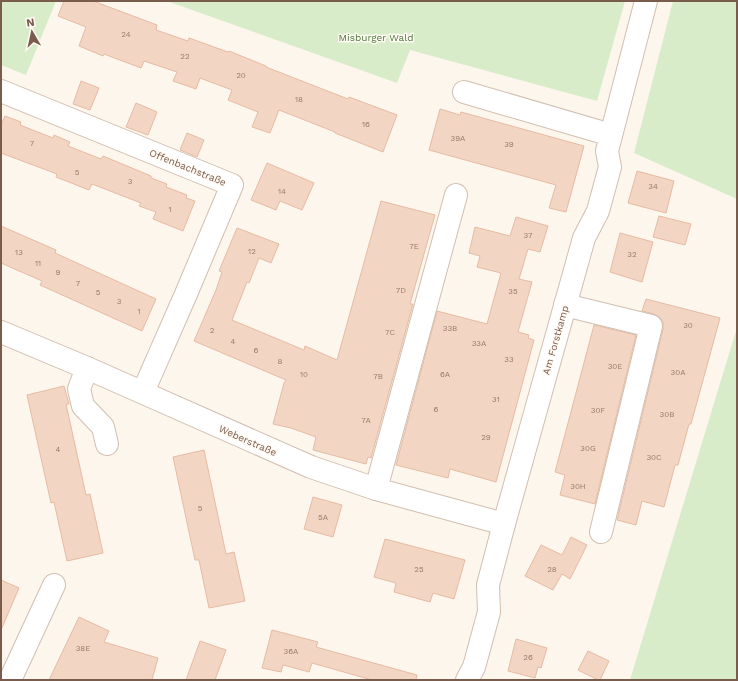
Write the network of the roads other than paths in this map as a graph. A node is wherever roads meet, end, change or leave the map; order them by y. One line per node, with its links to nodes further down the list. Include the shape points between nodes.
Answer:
1 (646, 1): 4 (street, Am Forstkamp)
2 (1, 91): 9 (street, Offenbachstraße, via 232,185)
3 (464, 92): 4 (street)
4 (611, 135): 6 (street, Am Forstkamp, via 607,151 610,167 598,212 584,238)
5 (456, 194): 11 (street)
6 (565, 305): 12 (street, Am Forstkamp); 13 (street, via 652,326)
7 (1, 332): 8 (street, Weberstraße)
8 (87, 368): 9 (street, Weberstraße); 10 (street, via 78,389 83,406 103,427)
9 (143, 392): 11 (street, Weberstraße, via 311,467)
10 (107, 444)
11 (376, 489): 12 (street, Weberstraße)
12 (504, 524): 16 (street, Am Forstkamp, via 488,585 489,612 474,667)
13 (601, 532)
14 (54, 585): 15 (street)
15 (10, 680)
16 (467, 680)

